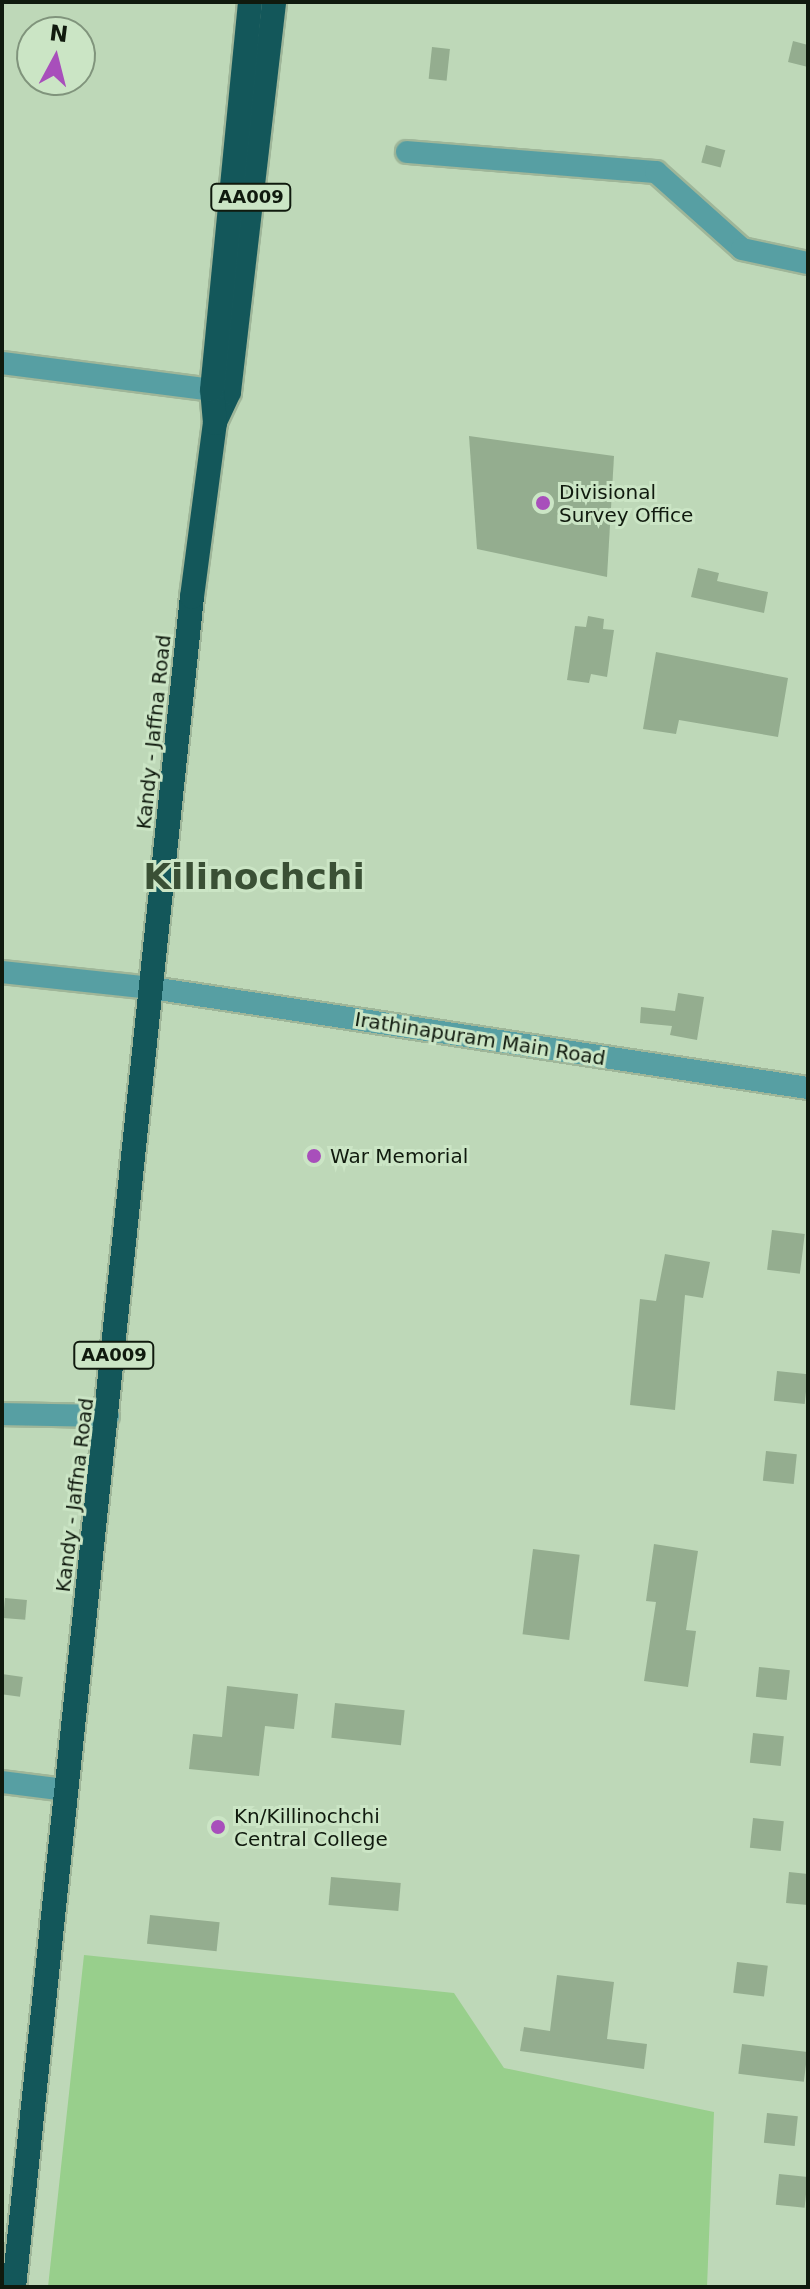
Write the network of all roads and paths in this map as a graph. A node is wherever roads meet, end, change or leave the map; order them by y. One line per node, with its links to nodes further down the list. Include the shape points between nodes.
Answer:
1 (250, 2): 6 (highway, Kandy - Jaffna Road / AA009)
2 (274, 2): 6 (highway, Kandy - Jaffna Road / AA009)
3 (407, 152): 4 (street, via 656,172 742,249)
4 (808, 263)
5 (2, 363): 6 (street)
6 (220, 391): 8 (highway, Kandy - Jaffna Road / AA009)
7 (2, 972): 8 (street, Irathinapuram Main Road)
8 (152, 988): 9 (street, Irathinapuram Main Road); 11 (highway, Kandy - Jaffna Road / AA009)
9 (808, 1088)
10 (2, 1414): 11 (street)
11 (108, 1416): 13 (highway, Kandy - Jaffna Road / AA009)
12 (2, 1782): 13 (street)
13 (65, 1790): 14 (highway, Kandy - Jaffna Road / AA009)
14 (14, 2287)

